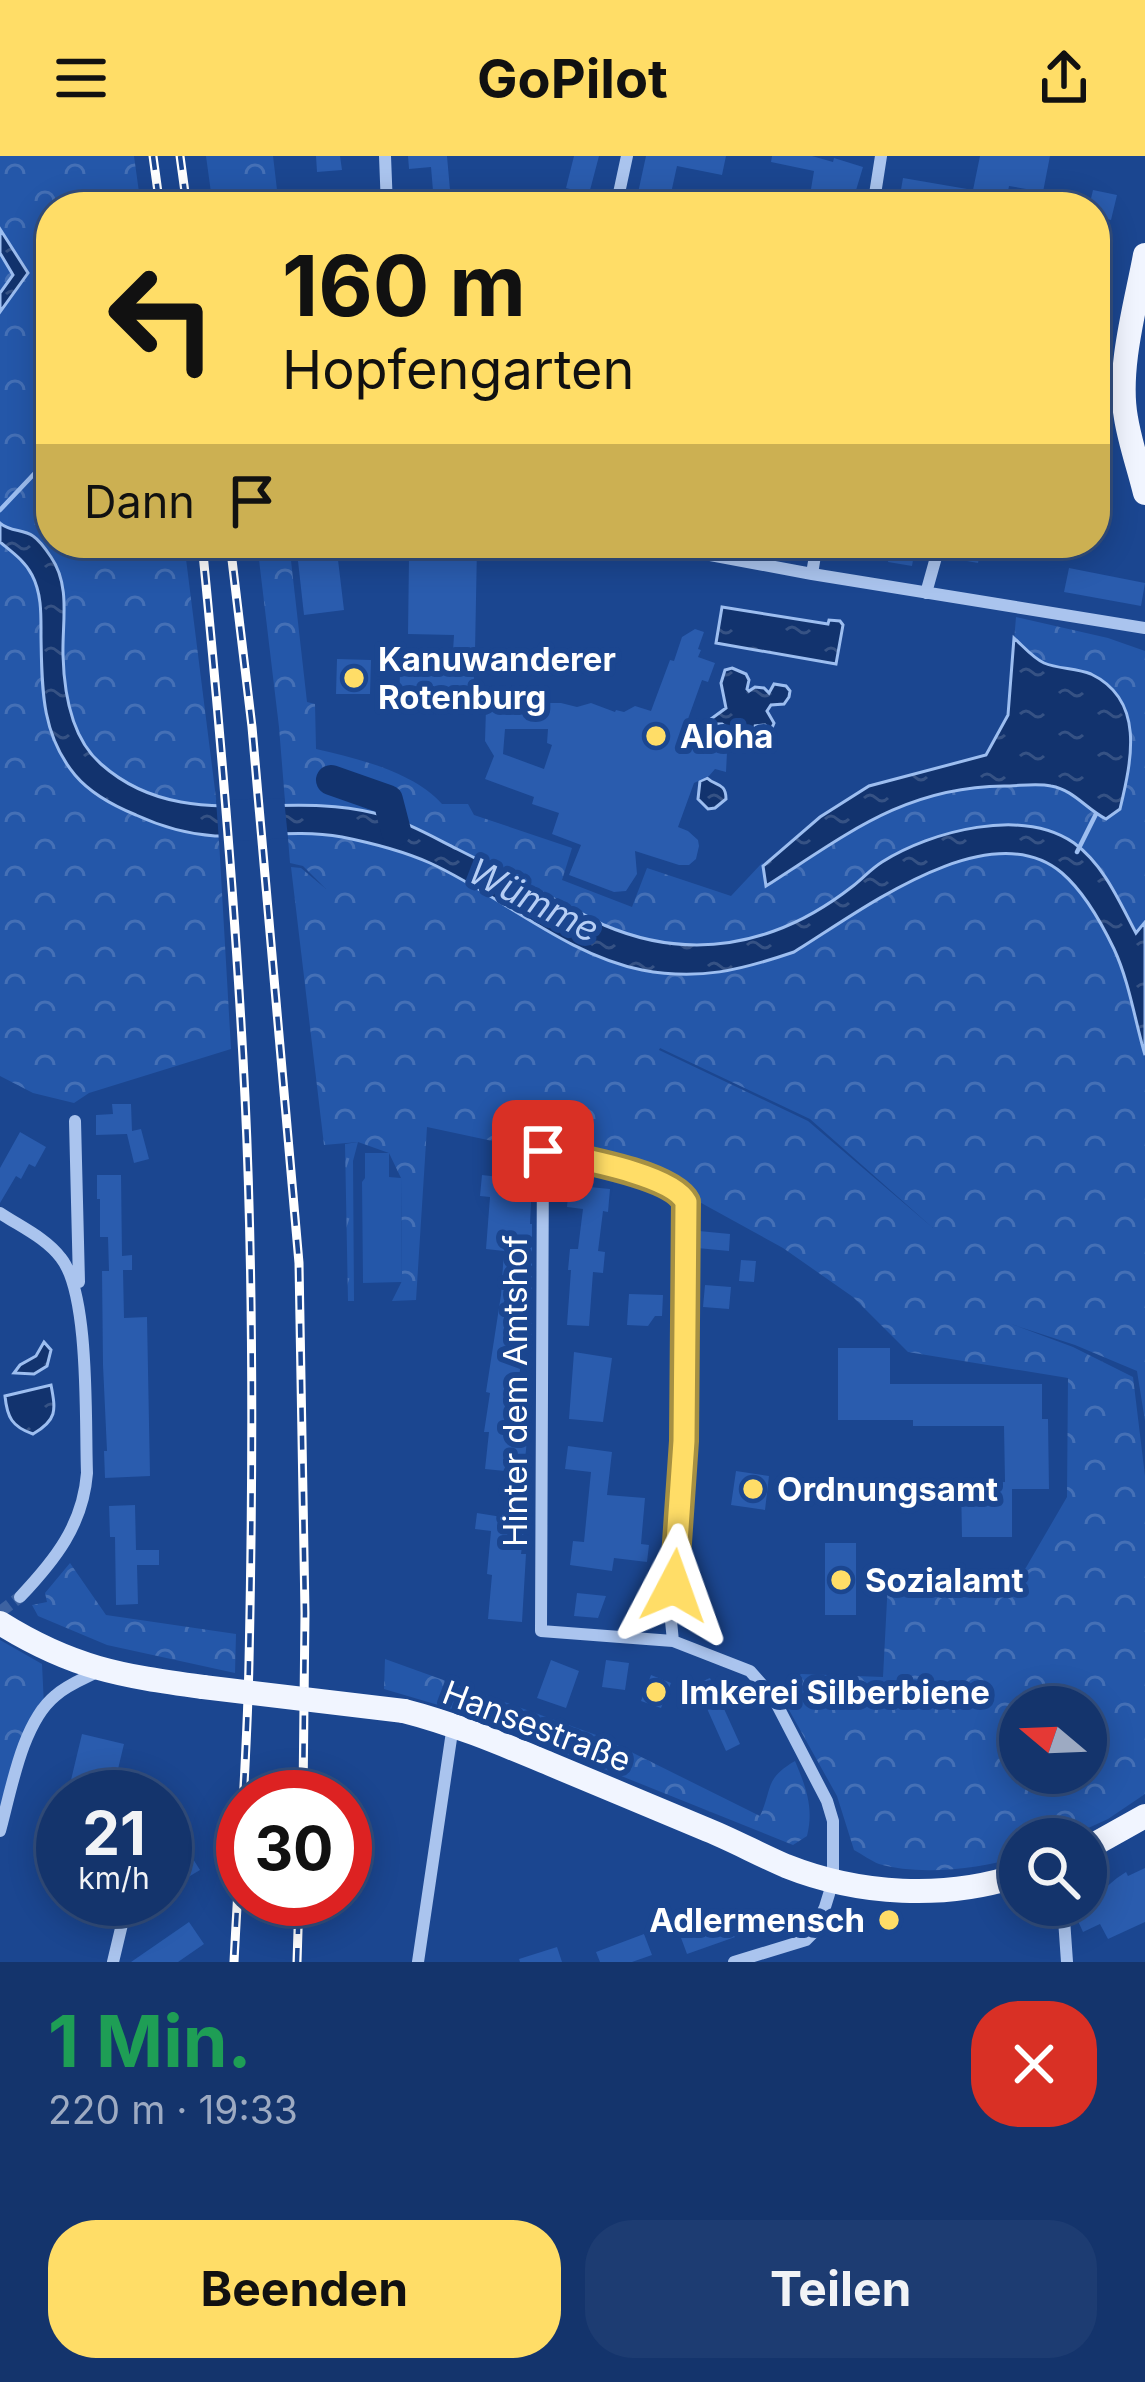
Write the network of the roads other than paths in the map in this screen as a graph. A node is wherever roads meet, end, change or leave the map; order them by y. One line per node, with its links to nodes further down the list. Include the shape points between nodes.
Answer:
1 (385, 156): 4 (street)
2 (627, 156): 5 (street)
3 (881, 156): 6 (street)
4 (386, 192)
5 (619, 192)
6 (875, 192)
7 (1145, 255): 9 (main road)
8 (1110, 384): 9 (street)
9 (1124, 386): 10 (main road)
10 (1145, 493)
11 (726, 558): 14 (street)
12 (815, 558): 14 (street)
13 (936, 558): 15 (street)
14 (812, 574): 15 (street)
15 (926, 593): 16 (street)
16 (1145, 628)
17 (75, 1121): 19 (street)
18 (0, 1214): 19 (street, via 60,1256)
19 (80, 1303): 20 (street, via 85,1497 68,1539)
20 (20, 1597)
21 (6, 1627): 23 (main road, Hansestraße)
22 (673, 1642): 22 (street, Hinter dem Amtshof, via 542,1631 543,1151 638,1174 674,1188 686,1202); 29 (street, via 750,1671 773,1697 827,1802)
23 (100, 1670): 24 (main road, Hansestraße, bridge); 26 (street, via 44,1706)
24 (454, 1724): 29 (main road, Hansestraße); 33 (street)
25 (1145, 1816): 27 (main road)
26 (0, 1831)
27 (1107, 1837)
28 (999, 1880): 29 (main road, Hansestraße, via 924,1892)
29 (832, 1881): 34 (street, via 806,1940)
30 (122, 1926): 32 (street)
31 (1064, 1926): 35 (street)
32 (113, 1962)
33 (418, 1962)
34 (734, 1962)
35 (1067, 1962)

